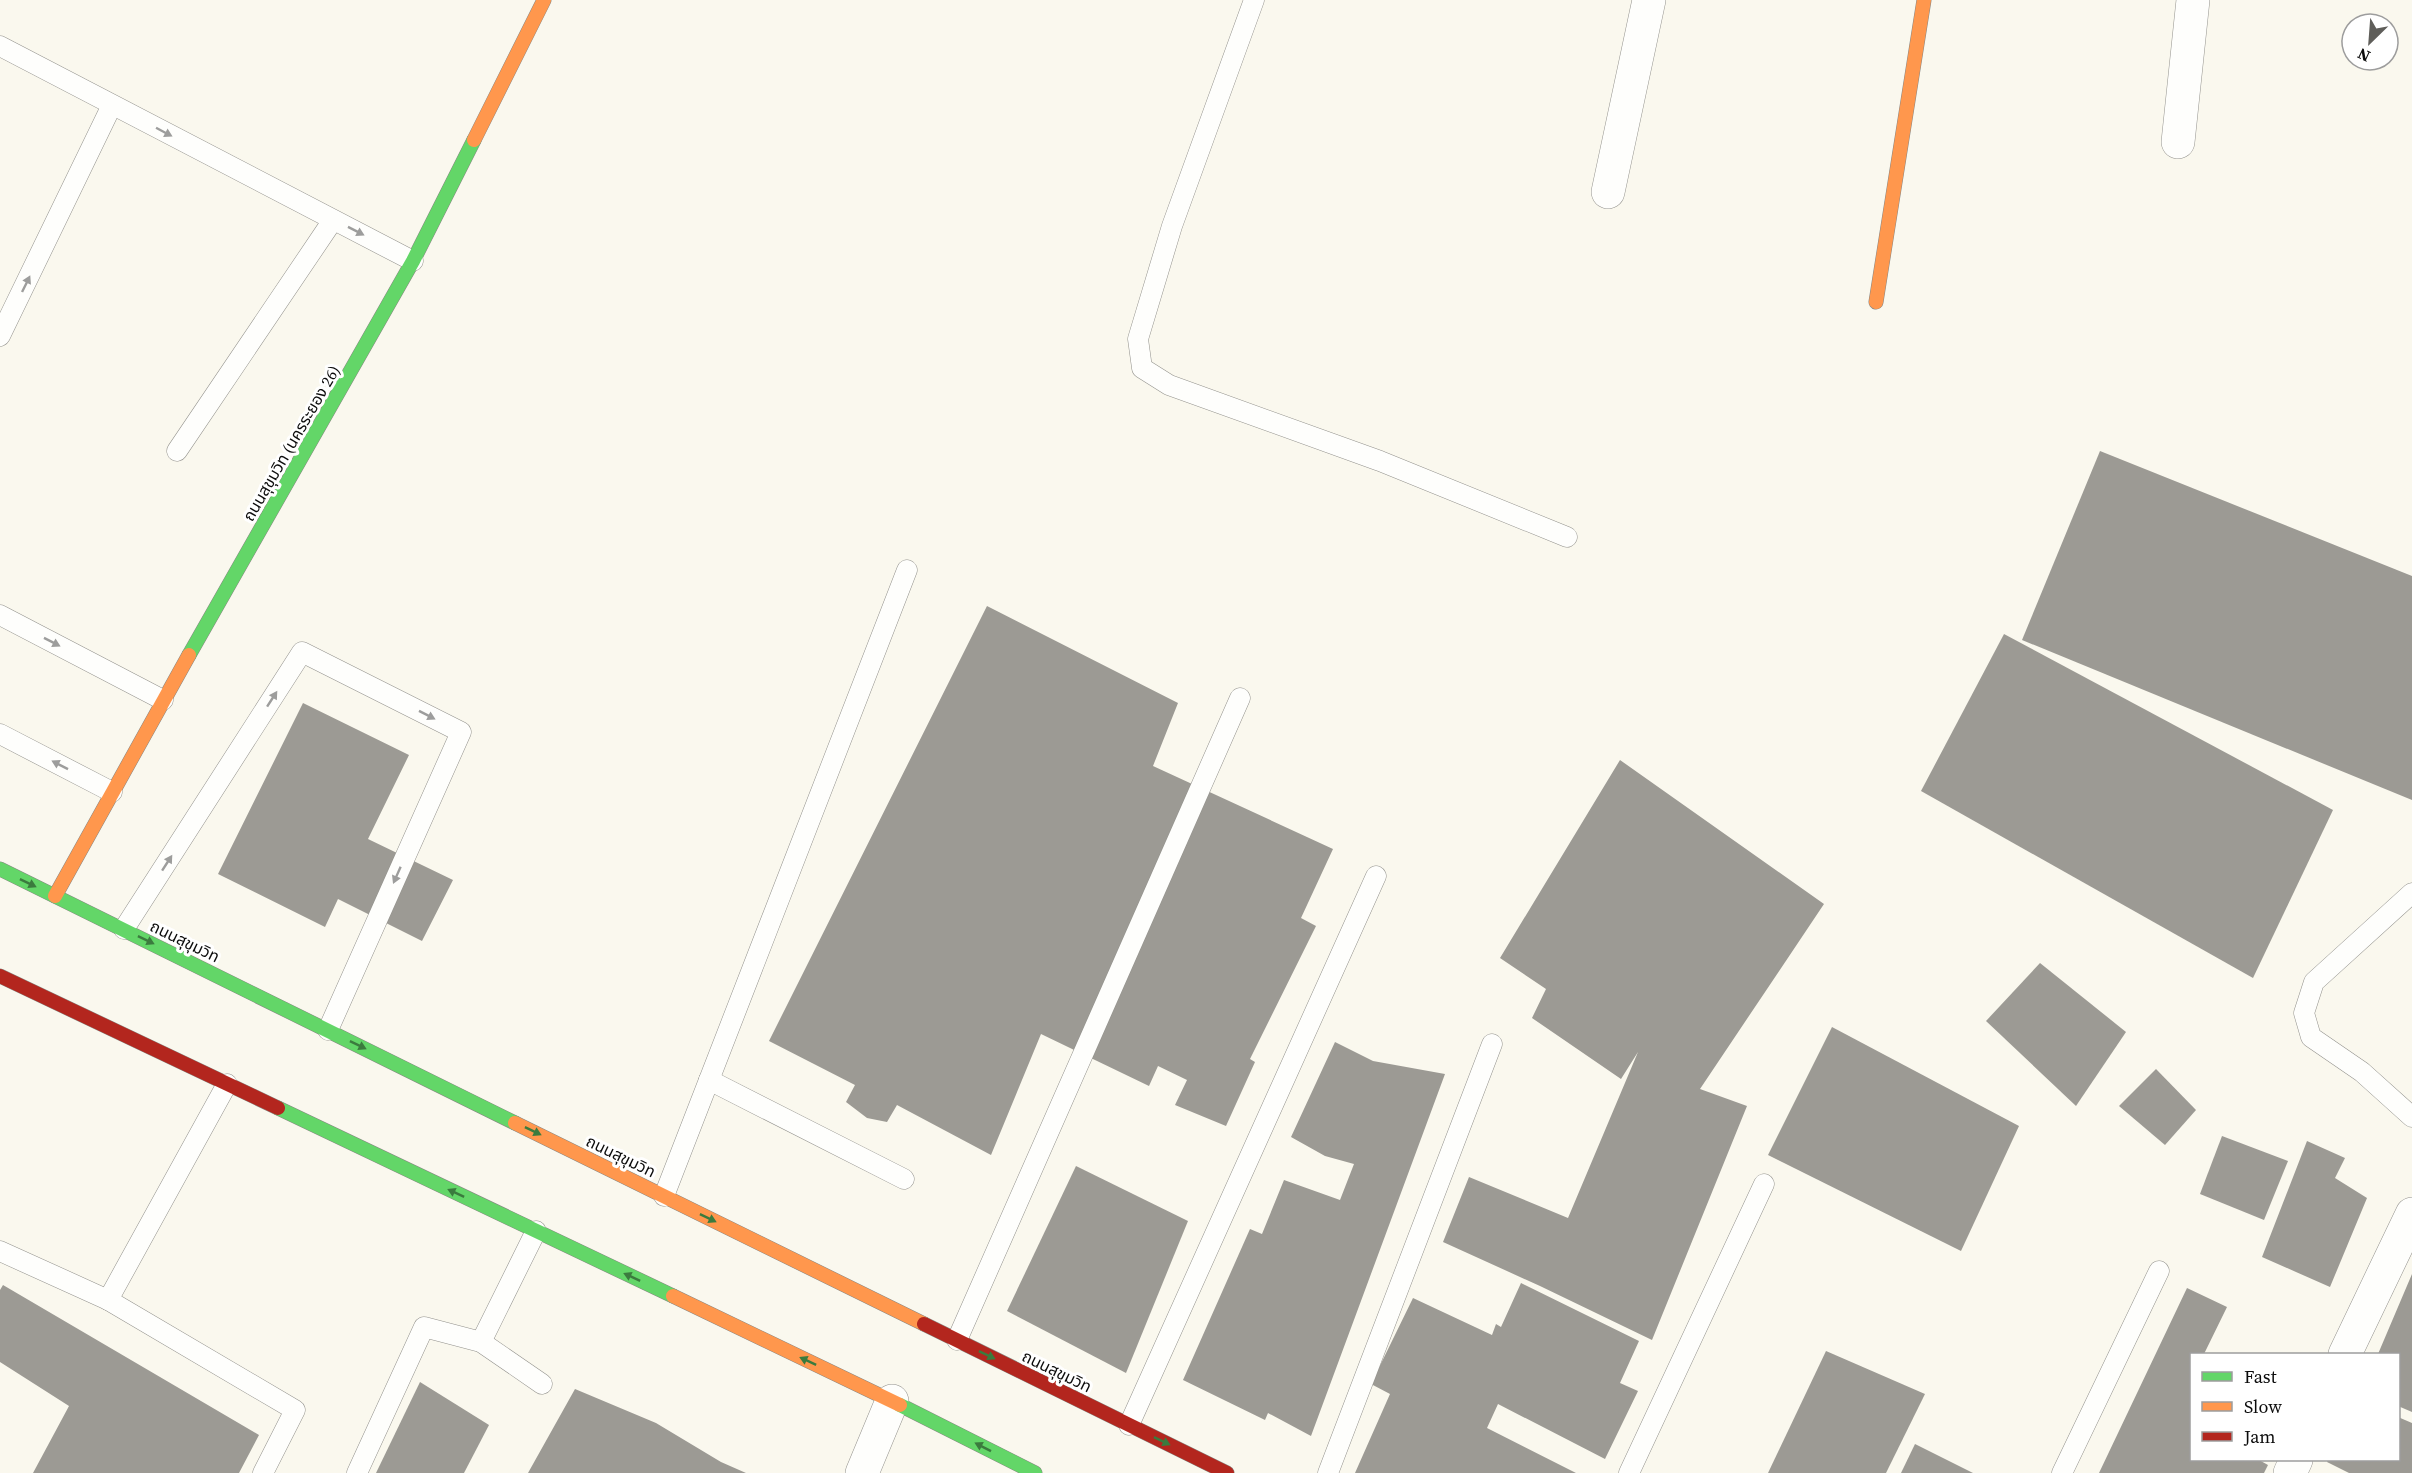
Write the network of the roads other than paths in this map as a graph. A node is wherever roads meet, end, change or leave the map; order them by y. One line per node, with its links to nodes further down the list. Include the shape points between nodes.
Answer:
1 (544, 0): 11 (main road, ถนนสุขุมวิท (นครระยอง 26))
2 (1254, 0): 15 (lane, via 1172,226 1138,339 1142,368 1169,385 1380,461)
3 (1648, 0): 9 (street)
4 (1924, 0): 12 (main road)
5 (2193, 0): 8 (street)
6 (0, 46): 7 (lane)
7 (112, 105): 10 (lane, one-way to 10); 13 (lane, one-way to 7)
8 (2178, 142)
9 (1608, 192)
10 (333, 220): 11 (lane, one-way to 11); 14 (lane)
11 (413, 261): 19 (main road, ถนนสุขุมวิท (นครระยอง 26))
12 (1876, 302)
13 (0, 336)
14 (177, 451)
15 (1567, 537)
16 (907, 570): 30 (lane)
17 (0, 615): 19 (lane, one-way to 19)
18 (1240, 698): 41 (lane)
19 (163, 700): 21 (main road, ถนนสุขุมวิท (นครระยอง 26))
20 (0, 734): 21 (lane, one-way to 20)
21 (112, 792): 25 (main road, ถนนสุขุมวิท (นครระยอง 26))
22 (0, 869): 25 (main road, ถนนสุขุมวิท, one-way to 25)
23 (1376, 876): 46 (lane)
24 (2412, 893): 32 (lane, via 2314,982 2304,1013 2311,1037 2362,1072)
25 (55, 896): 26 (main road, ถนนสุขุมวิท)
26 (124, 930): 28 (main road, ถนนสุขุมวิท, one-way to 28); 28 (lane, one-way to 28, via 302,652 461,732)
27 (0, 976): 31 (main road)
28 (328, 1030): 35 (main road, ถนนสุขุมวิท, one-way to 35)
29 (1492, 1044): 52 (lane)
30 (709, 1080): 33 (lane); 35 (lane)
31 (227, 1084): 37 (main road, one-way to 31); 40 (lane)
32 (2412, 1117)
33 (904, 1179)
34 (1764, 1184): 53 (lane)
35 (664, 1196): 41 (main road, ถนนสุขุมวิท, one-way to 41)
36 (2412, 1214): 43 (street)
37 (536, 1231): 42 (lane); 45 (main road, one-way to 37)
38 (0, 1251): 40 (lane)
39 (2159, 1270): 54 (lane)
40 (108, 1300): 47 (lane, via 295,1410)
41 (957, 1340): 46 (main road, ถนนสุขุมวิท, one-way to 46)
42 (481, 1342): 44 (lane); 48 (lane, via 424,1327)
43 (2345, 1353)
44 (542, 1384)
45 (892, 1401): 49 (street); 50 (main road, one-way to 45)
46 (1129, 1425): 51 (main road, ถนนสุขุมวิท, one-way to 51)
47 (263, 1473)
48 (357, 1473)
49 (862, 1473)
50 (1035, 1473)
51 (1227, 1473)
52 (1328, 1473)
53 (1629, 1473)
54 (2062, 1473)

